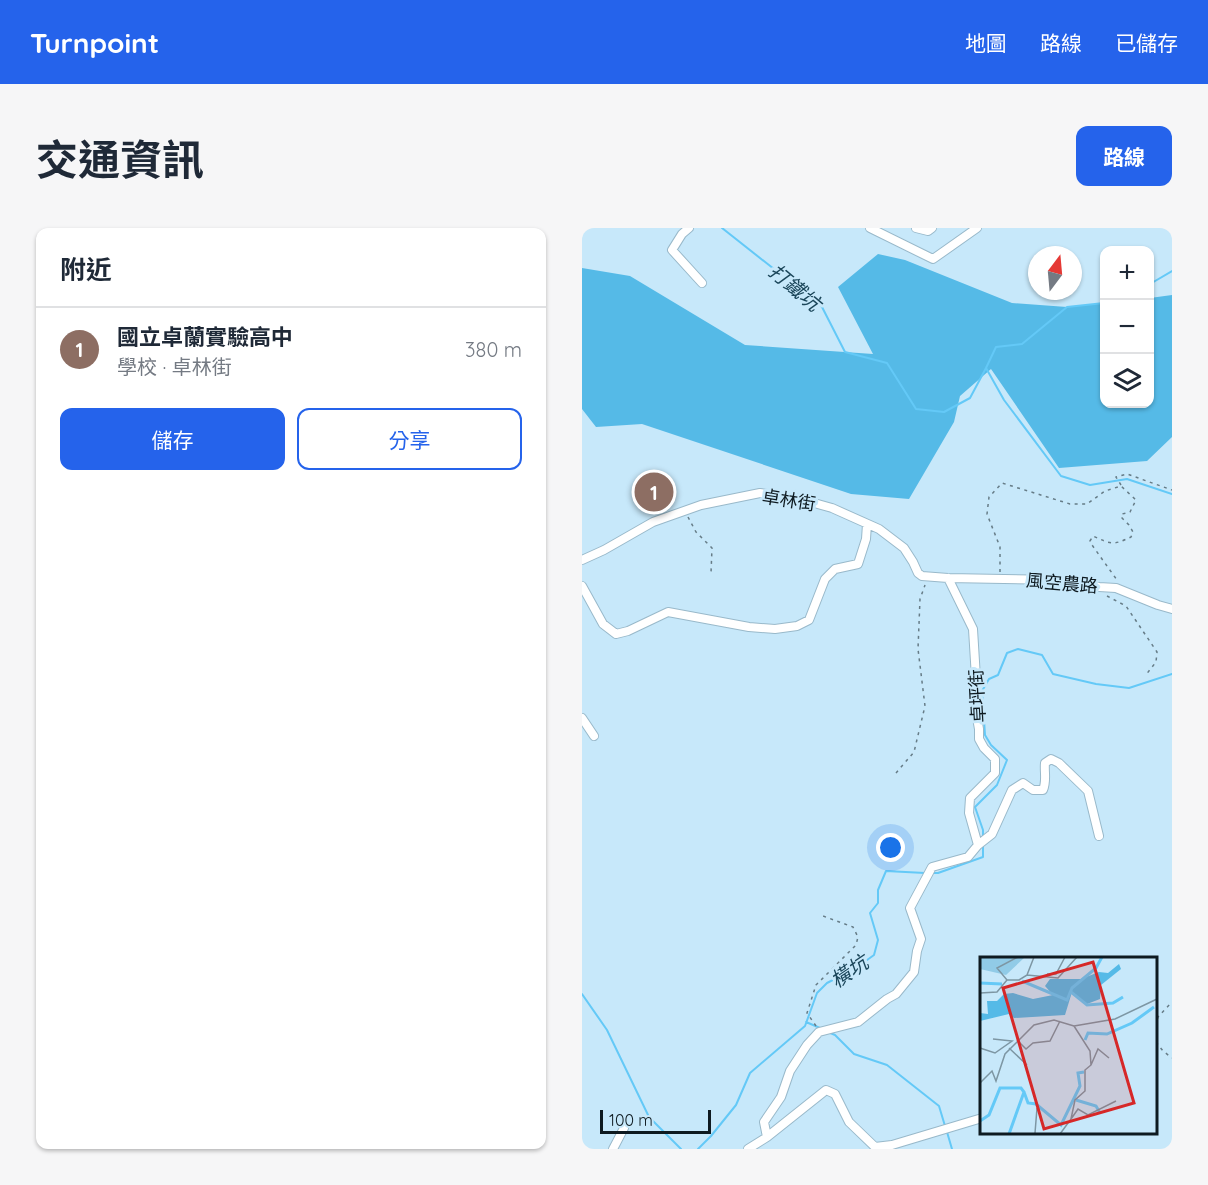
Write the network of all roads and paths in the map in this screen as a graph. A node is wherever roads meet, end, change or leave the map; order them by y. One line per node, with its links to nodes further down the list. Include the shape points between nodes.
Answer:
1 (689, 228): 6 (street, via 672,250)
2 (870, 228): 5 (street, via 933,259)
3 (916, 228): 4 (street)
4 (932, 228)
5 (977, 228)
6 (702, 283)
7 (1121, 486): 8 (path, via 1116,477 1127,474); 15 (path, via 1105,491 1087,504 1070,504 1002,483 989,497 987,514 1000,547); 18 (path, via 1137,500 1130,512 1121,517 1130,525 1131,537 1119,543 1093,536 1090,541)
8 (1172, 490)
9 (685, 511): 10 (street, 卓林街, via 760,493 832,508); 11 (street, 卓林街, via 653,522); 12 (path, via 696,532 712,548)
10 (867, 524): 13 (street, 卓林街, via 904,548 918,573); 16 (street, via 858,564 835,569 825,579 809,620 797,626 749,627 668,612 616,634 603,624)
11 (582, 560)
12 (711, 573)
13 (928, 576): 14 (street); 23 (path, via 918,622 925,706 914,752)
14 (948, 578): 15 (street, 風空農路); 25 (street, 卓坪街, via 973,629 979,739 995,759 995,773 970,798 969,813)
15 (1000, 579): 17 (street, 風空農路, via 1064,580)
16 (582, 586)
17 (1099, 587): 18 (street, 風空農路); 20 (path, via 1126,606 1156,652 1156,662)
18 (1125, 591): 19 (street, 風空農路)
19 (1172, 609)
20 (1145, 676)
21 (582, 718): 22 (street)
22 (594, 736)
23 (896, 773)
24 (1099, 836): 25 (street, via 1088,791 1051,759 1045,763 1043,790 1032,790 1023,783 1012,790 992,834)
25 (978, 845): 29 (street, via 968,857 932,867 910,908 921,939 914,972 896,994 858,1022)
26 (823, 916): 29 (path, via 853,927 858,937 856,945 816,985 807,1013)
27 (1172, 1002): 28 (path)
28 (1157, 1020)
29 (819, 1032): 34 (street, via 789,1071 781,1097 764,1122)
30 (1157, 1044): 31 (path)
31 (1172, 1058)
32 (980, 1118): 34 (street, via 875,1147 849,1122 835,1094 826,1090)
33 (624, 1128): 35 (street)
34 (766, 1137): 36 (street)
35 (613, 1149)
36 (748, 1149)

